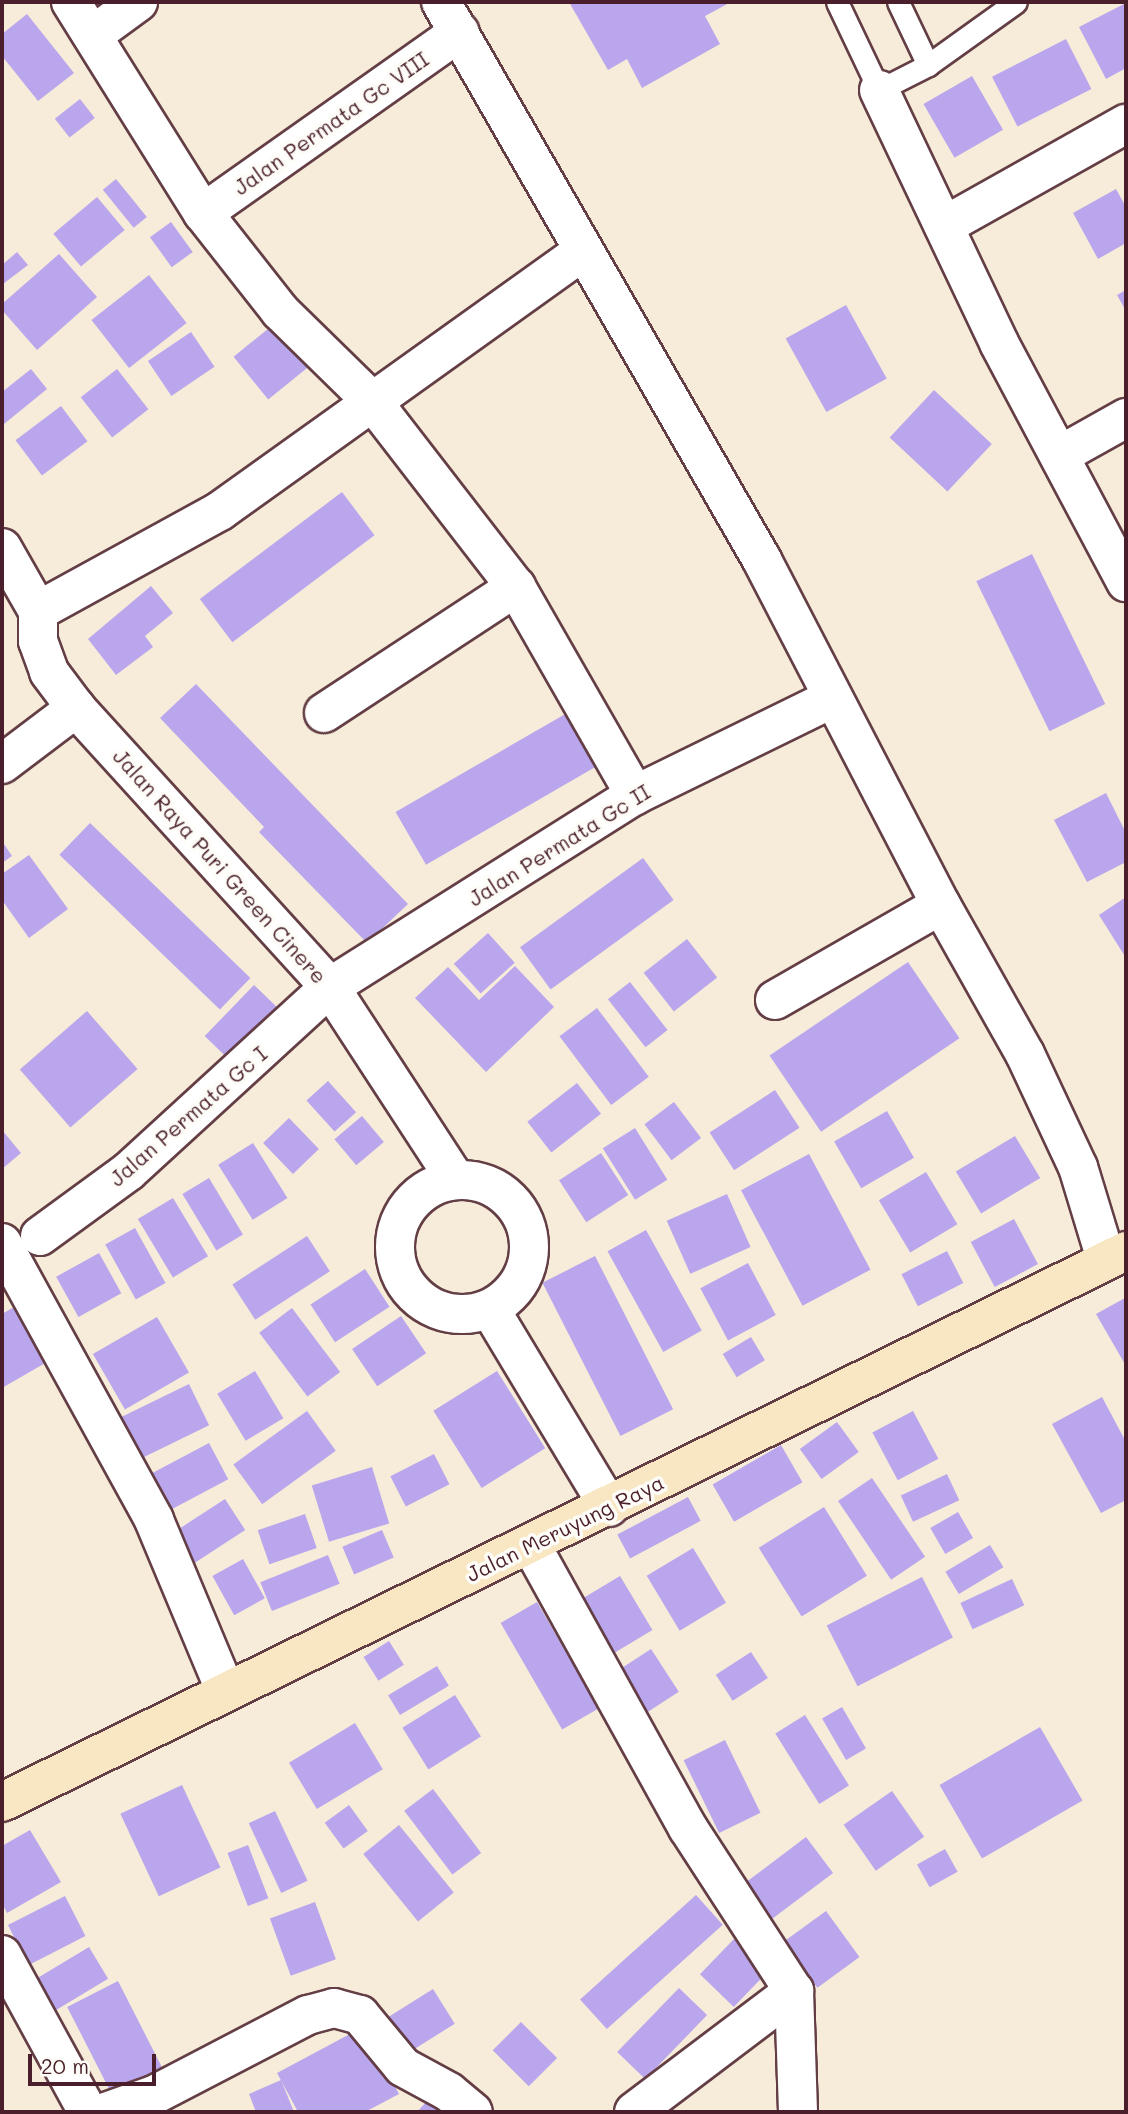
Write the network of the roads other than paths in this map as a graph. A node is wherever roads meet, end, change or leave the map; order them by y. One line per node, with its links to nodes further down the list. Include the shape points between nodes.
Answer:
1 (71, 2): 7 (street)
2 (138, 2): 7 (street)
3 (837, 2): 9 (lane)
4 (898, 2): 8 (lane)
5 (1016, 2): 8 (lane)
6 (450, 17): 11 (street, Jalan Permata Gc VIII); 13 (street)
7 (93, 35): 11 (street)
8 (928, 65): 9 (lane)
9 (879, 90): 12 (street)
10 (1126, 124): 12 (street)
11 (203, 213): 14 (street, via 280,311)
12 (944, 226): 16 (street, via 999,343)
13 (582, 252): 14 (street, via 409,380); 21 (street, via 683,419)
14 (372, 401): 19 (street); 20 (street, via 220,511)
15 (1126, 418): 16 (street)
16 (1060, 455): 18 (street)
17 (2, 548): 20 (street, Jalan Raya Puri Green Cinere)
18 (1126, 582)
19 (516, 587): 23 (street); 25 (street)
20 (38, 611): 22 (street, Jalan Raya Puri Green Cinere, via 38,641 49,672)
21 (832, 698): 25 (street, Jalan Permata Gc II); 26 (street)
22 (76, 708): 24 (street); 27 (street, Jalan Raya Puri Green Cinere)
23 (324, 713)
24 (2, 764)
25 (635, 795): 27 (street, Jalan Permata Gc II)
26 (941, 905): 28 (street); 32 (street, via 1025,1054)
27 (330, 987): 29 (street, Jalan Raya Puri Green Cinere); 30 (street, Jalan Permata Gc I, via 129,1171)
28 (775, 1000)
29 (456, 1180): 33 (street, via 482,1183 506,1196 522,1217 529,1243 526,1270 511,1293); 33 (street, via 431,1187 410,1203 398,1226 395,1251 401,1276 416,1297 452,1312)
30 (40, 1236)
31 (2, 1243): 36 (street, via 154,1521)
32 (1116, 1255): 34 (main road, Jalan Meruyung Raya)
33 (490, 1309): 34 (street)
34 (609, 1507): 35 (main road, Jalan Meruyung Raya)
35 (531, 1545): 36 (main road, Jalan Meruyung Raya); 39 (street, via 688,1828)
36 (225, 1690): 37 (main road, Jalan Meruyung Raya)
37 (2, 1802)
38 (2, 1955): 40 (street)
39 (794, 1991): 43 (street); 44 (street)
40 (88, 2112)
41 (106, 2112): 42 (street, via 154,2095 308,2015 334,2008 360,2015 403,2067 449,2092)
42 (473, 2112)
43 (634, 2112)
44 (798, 2112)

